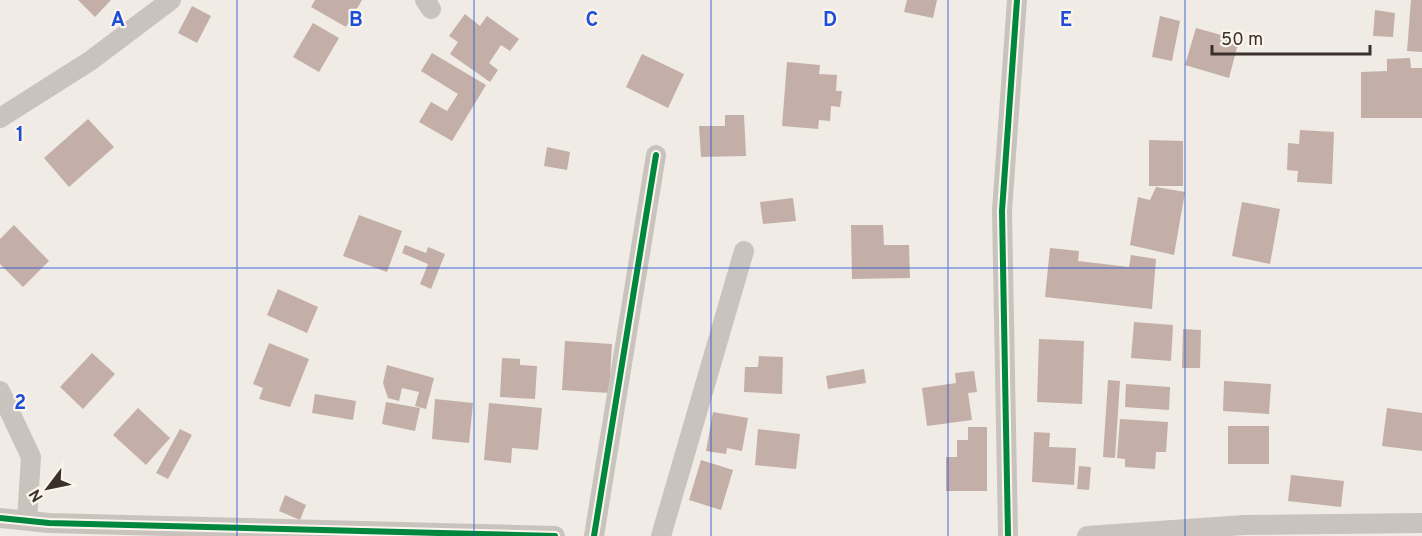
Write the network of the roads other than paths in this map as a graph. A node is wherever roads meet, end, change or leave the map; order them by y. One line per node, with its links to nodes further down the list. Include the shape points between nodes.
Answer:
1 (171, 0): 3 (street, via 90,61)
2 (1017, 0): 14 (street, via 1002,211)
3 (0, 118)
4 (656, 155): 12 (street)
5 (744, 251): 13 (street)
6 (0, 391): 8 (street, via 31,457)
7 (0, 518): 8 (street)
8 (27, 520): 10 (street)
9 (1422, 522): 15 (street, via 1244,525)
10 (49, 530): 11 (street)
11 (555, 536)
12 (594, 536)
13 (660, 536)
14 (1008, 536)
15 (1087, 536)

